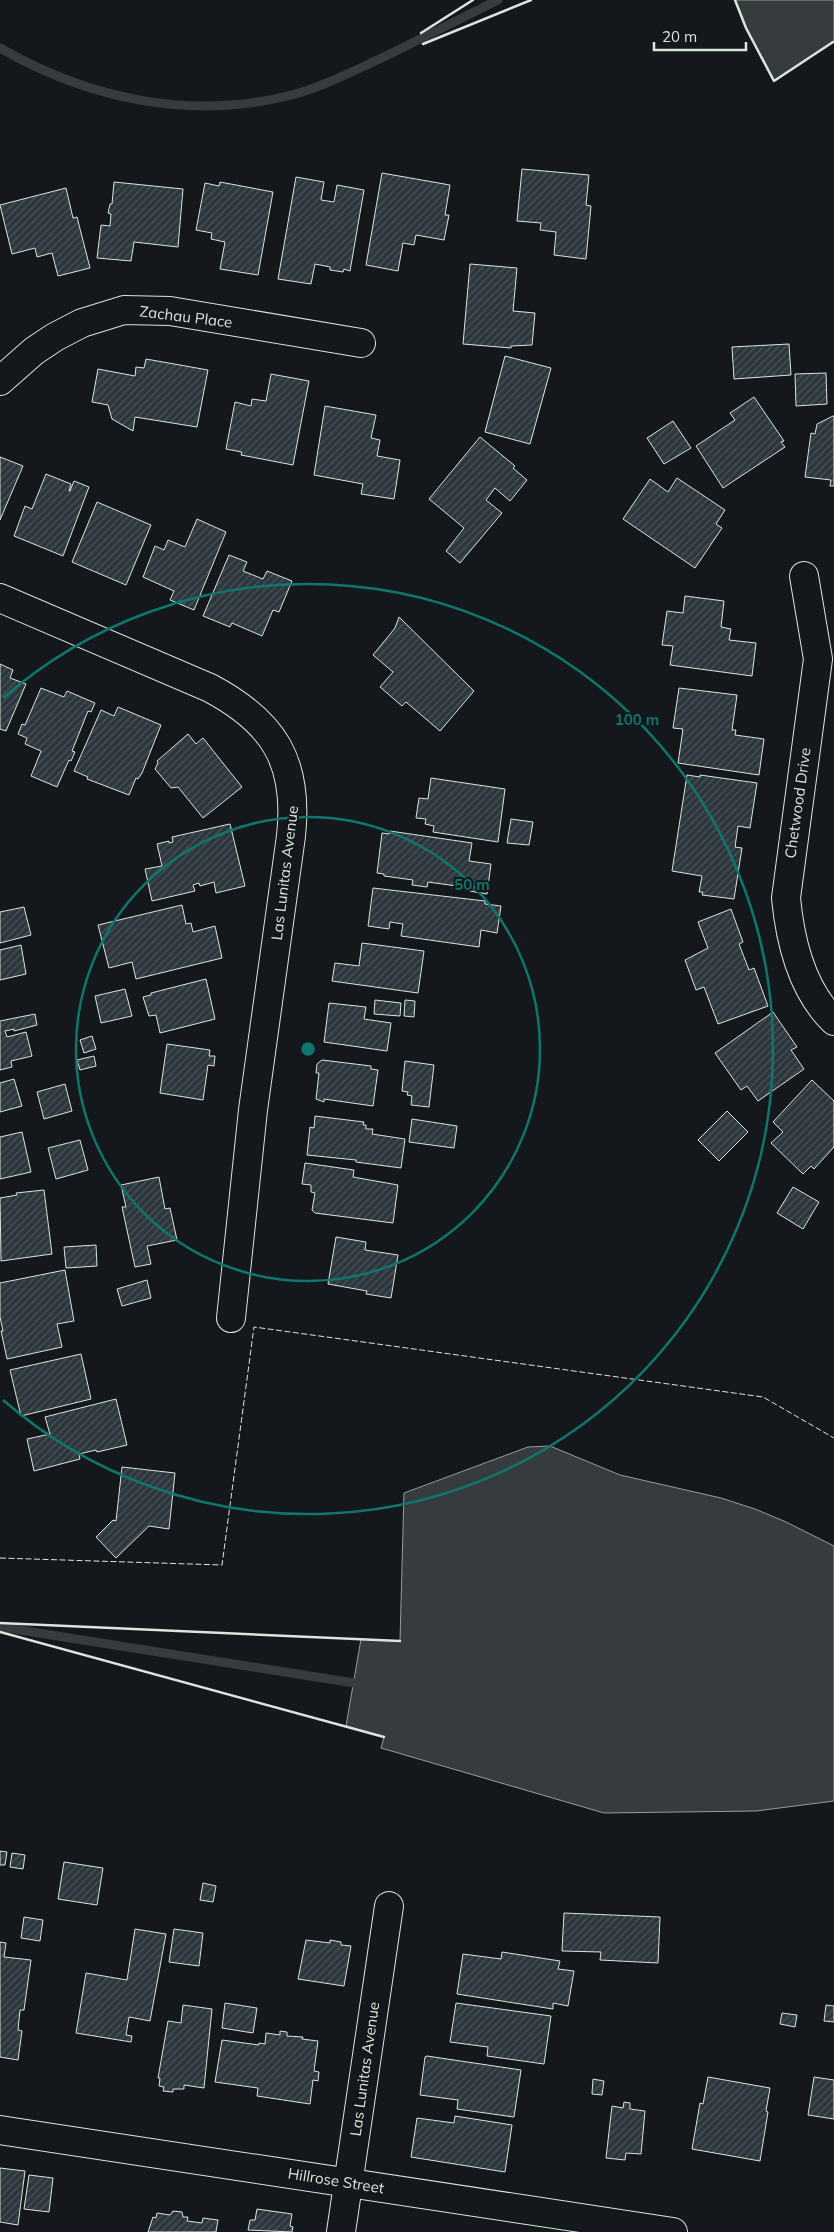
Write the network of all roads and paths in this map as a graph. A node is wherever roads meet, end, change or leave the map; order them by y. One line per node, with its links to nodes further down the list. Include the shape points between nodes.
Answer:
1 (361, 343): 2 (street, Zachau Place, via 170,312 124,310 82,323 55,337)
2 (0, 381)
3 (804, 576): 5 (street, Chetwood Drive, via 818,659 786,898 794,946 808,982 824,1012)
4 (0, 598): 6 (street, Las Lunitas Avenue, via 235,701 273,738 289,775 293,794 291,836 253,1110)
5 (834, 1021)
6 (231, 1318)
7 (389, 1906): 9 (street, Las Lunitas Avenue)
8 (0, 2130): 9 (street, Hillrose Street)
9 (348, 2182): 10 (street, Las Lunitas Avenue); 11 (street, Hillrose Street)
10 (341, 2232)
11 (673, 2232)

